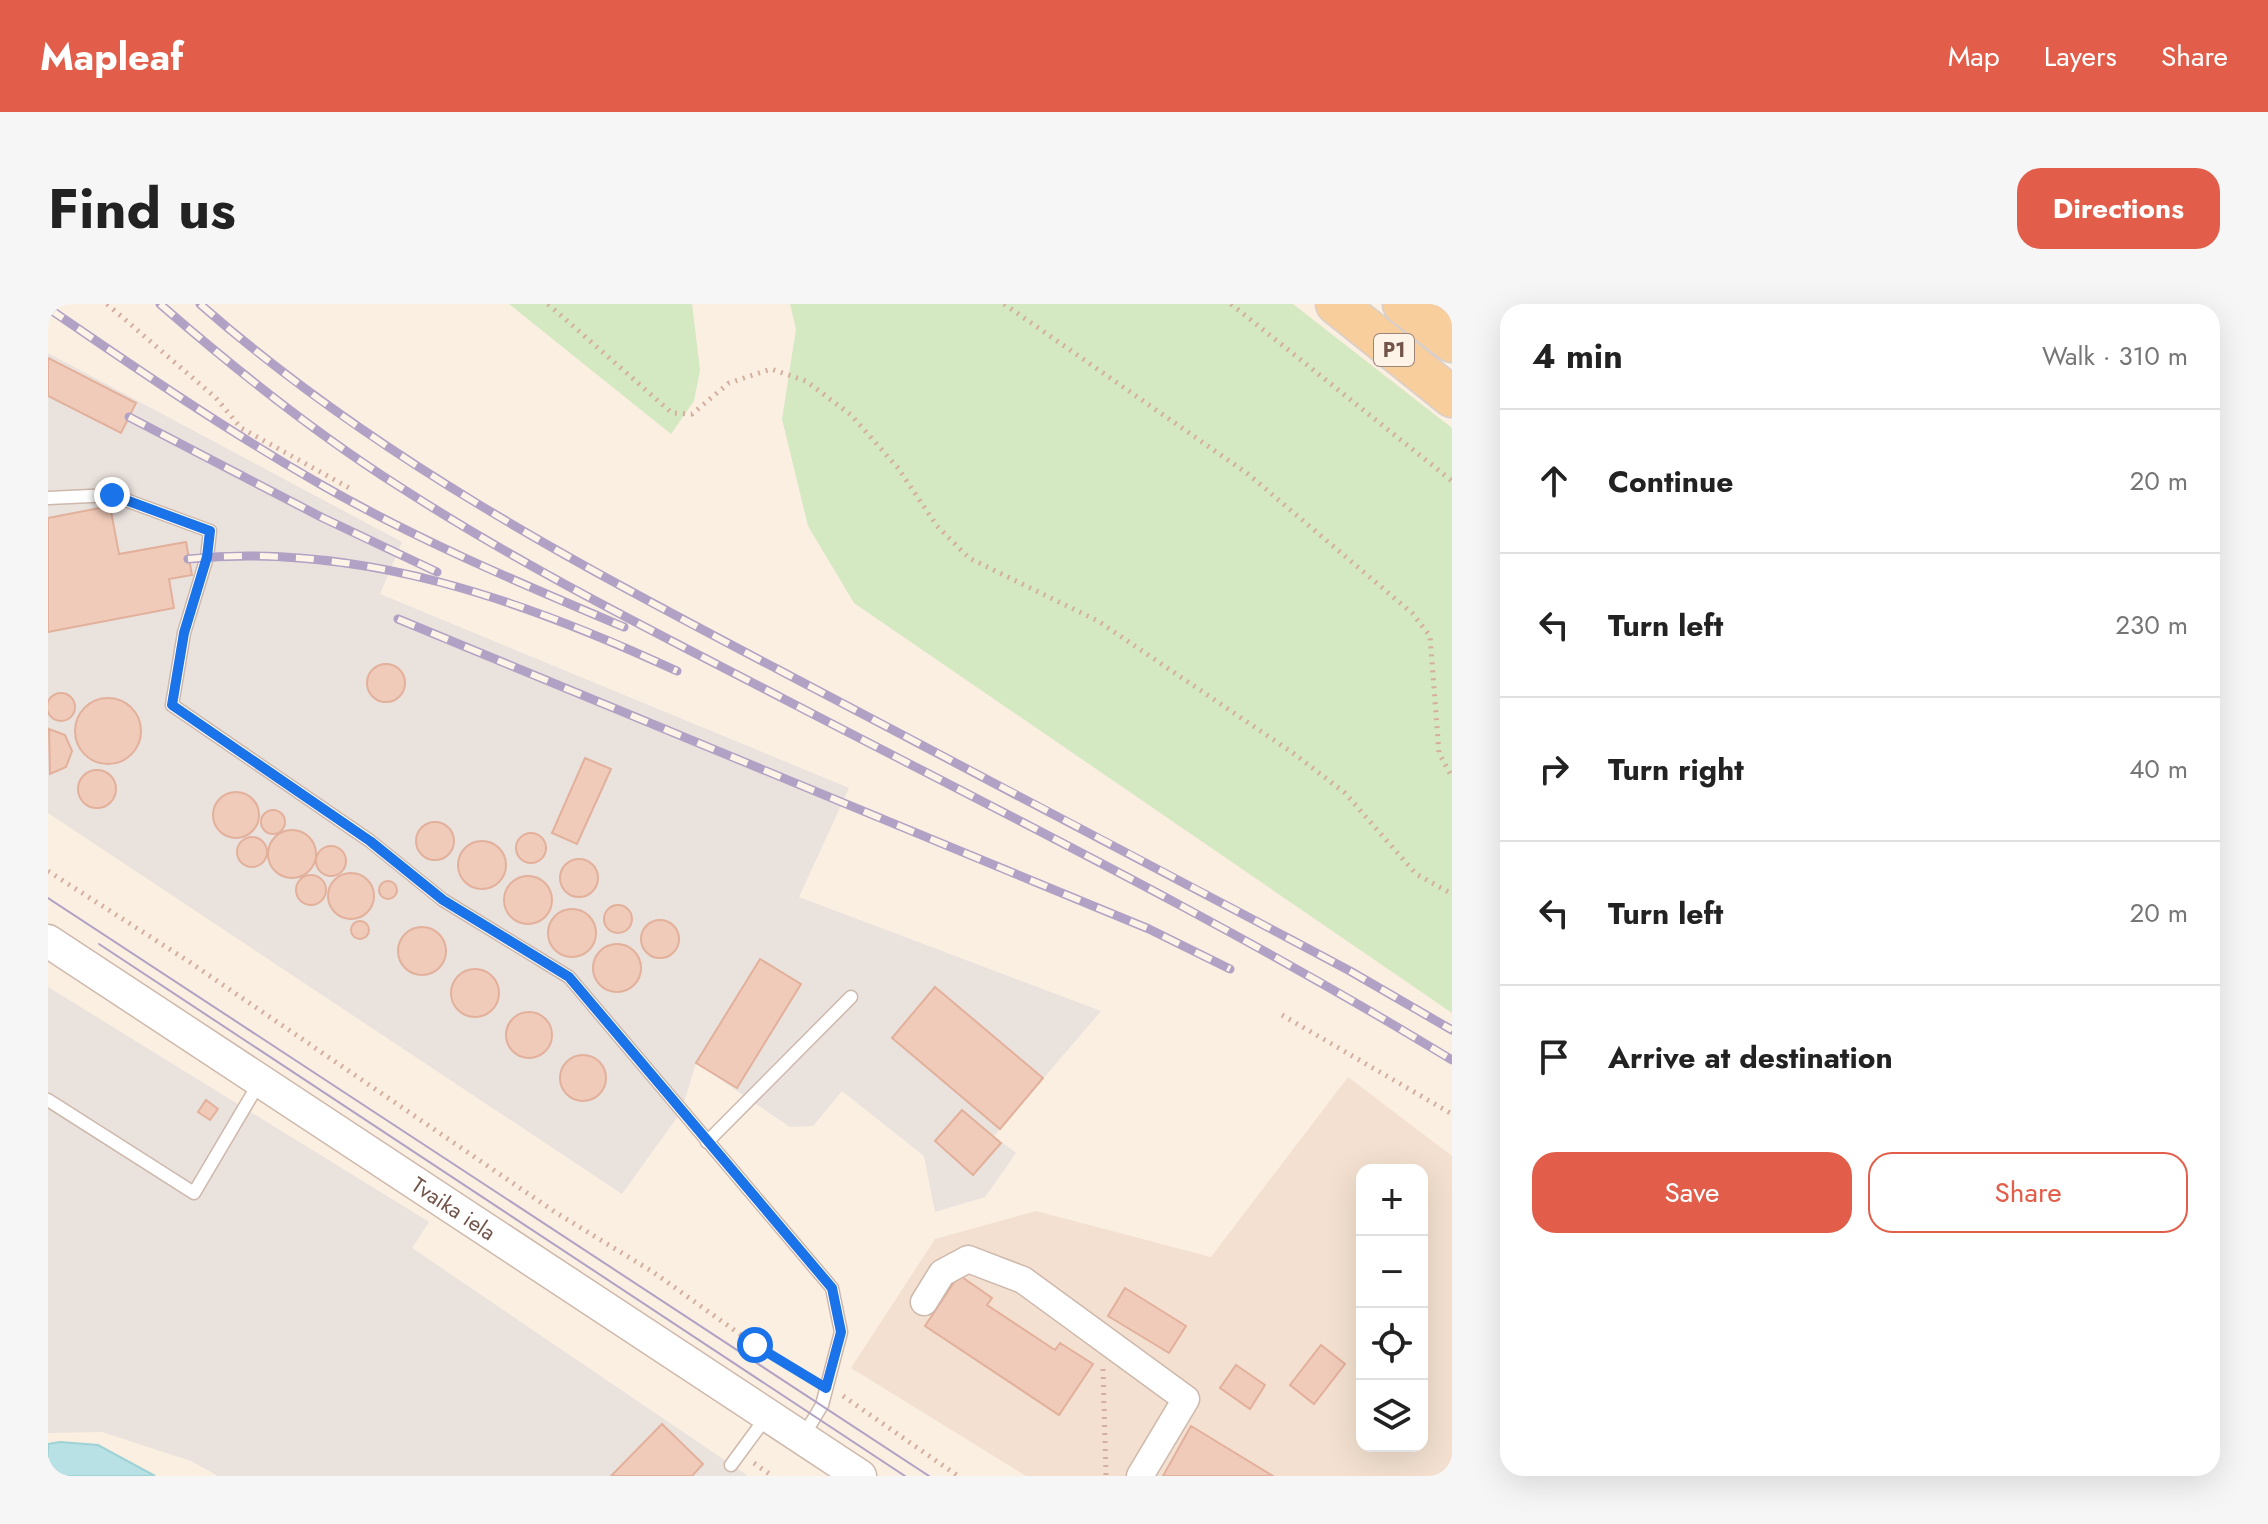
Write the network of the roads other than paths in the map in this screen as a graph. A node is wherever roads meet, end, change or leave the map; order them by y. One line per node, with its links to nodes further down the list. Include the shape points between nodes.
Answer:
1 (1336, 304): 4 (main road, P1)
2 (1403, 304): 3 (main road, P1)
3 (1452, 342)
4 (1452, 397)
5 (48, 498): 10 (lane, via 112,495 210,531 172,705 370,841 443,900 569,977)
6 (48, 941): 8 (street, Tvaika iela)
7 (851, 997): 10 (lane)
8 (261, 1080): 9 (lane, via 194,1193); 12 (street, Tvaika iela)
9 (48, 1100)
10 (707, 1142): 13 (lane, via 832,1288 841,1332 822,1405)
11 (924, 1302): 16 (street, via 942,1273 968,1259 1023,1280 1186,1399)
12 (767, 1415): 13 (street, Tvaika iela); 14 (lane)
13 (802, 1438): 15 (street, Tvaika iela)
14 (731, 1465)
15 (860, 1476)
16 (1140, 1476)

